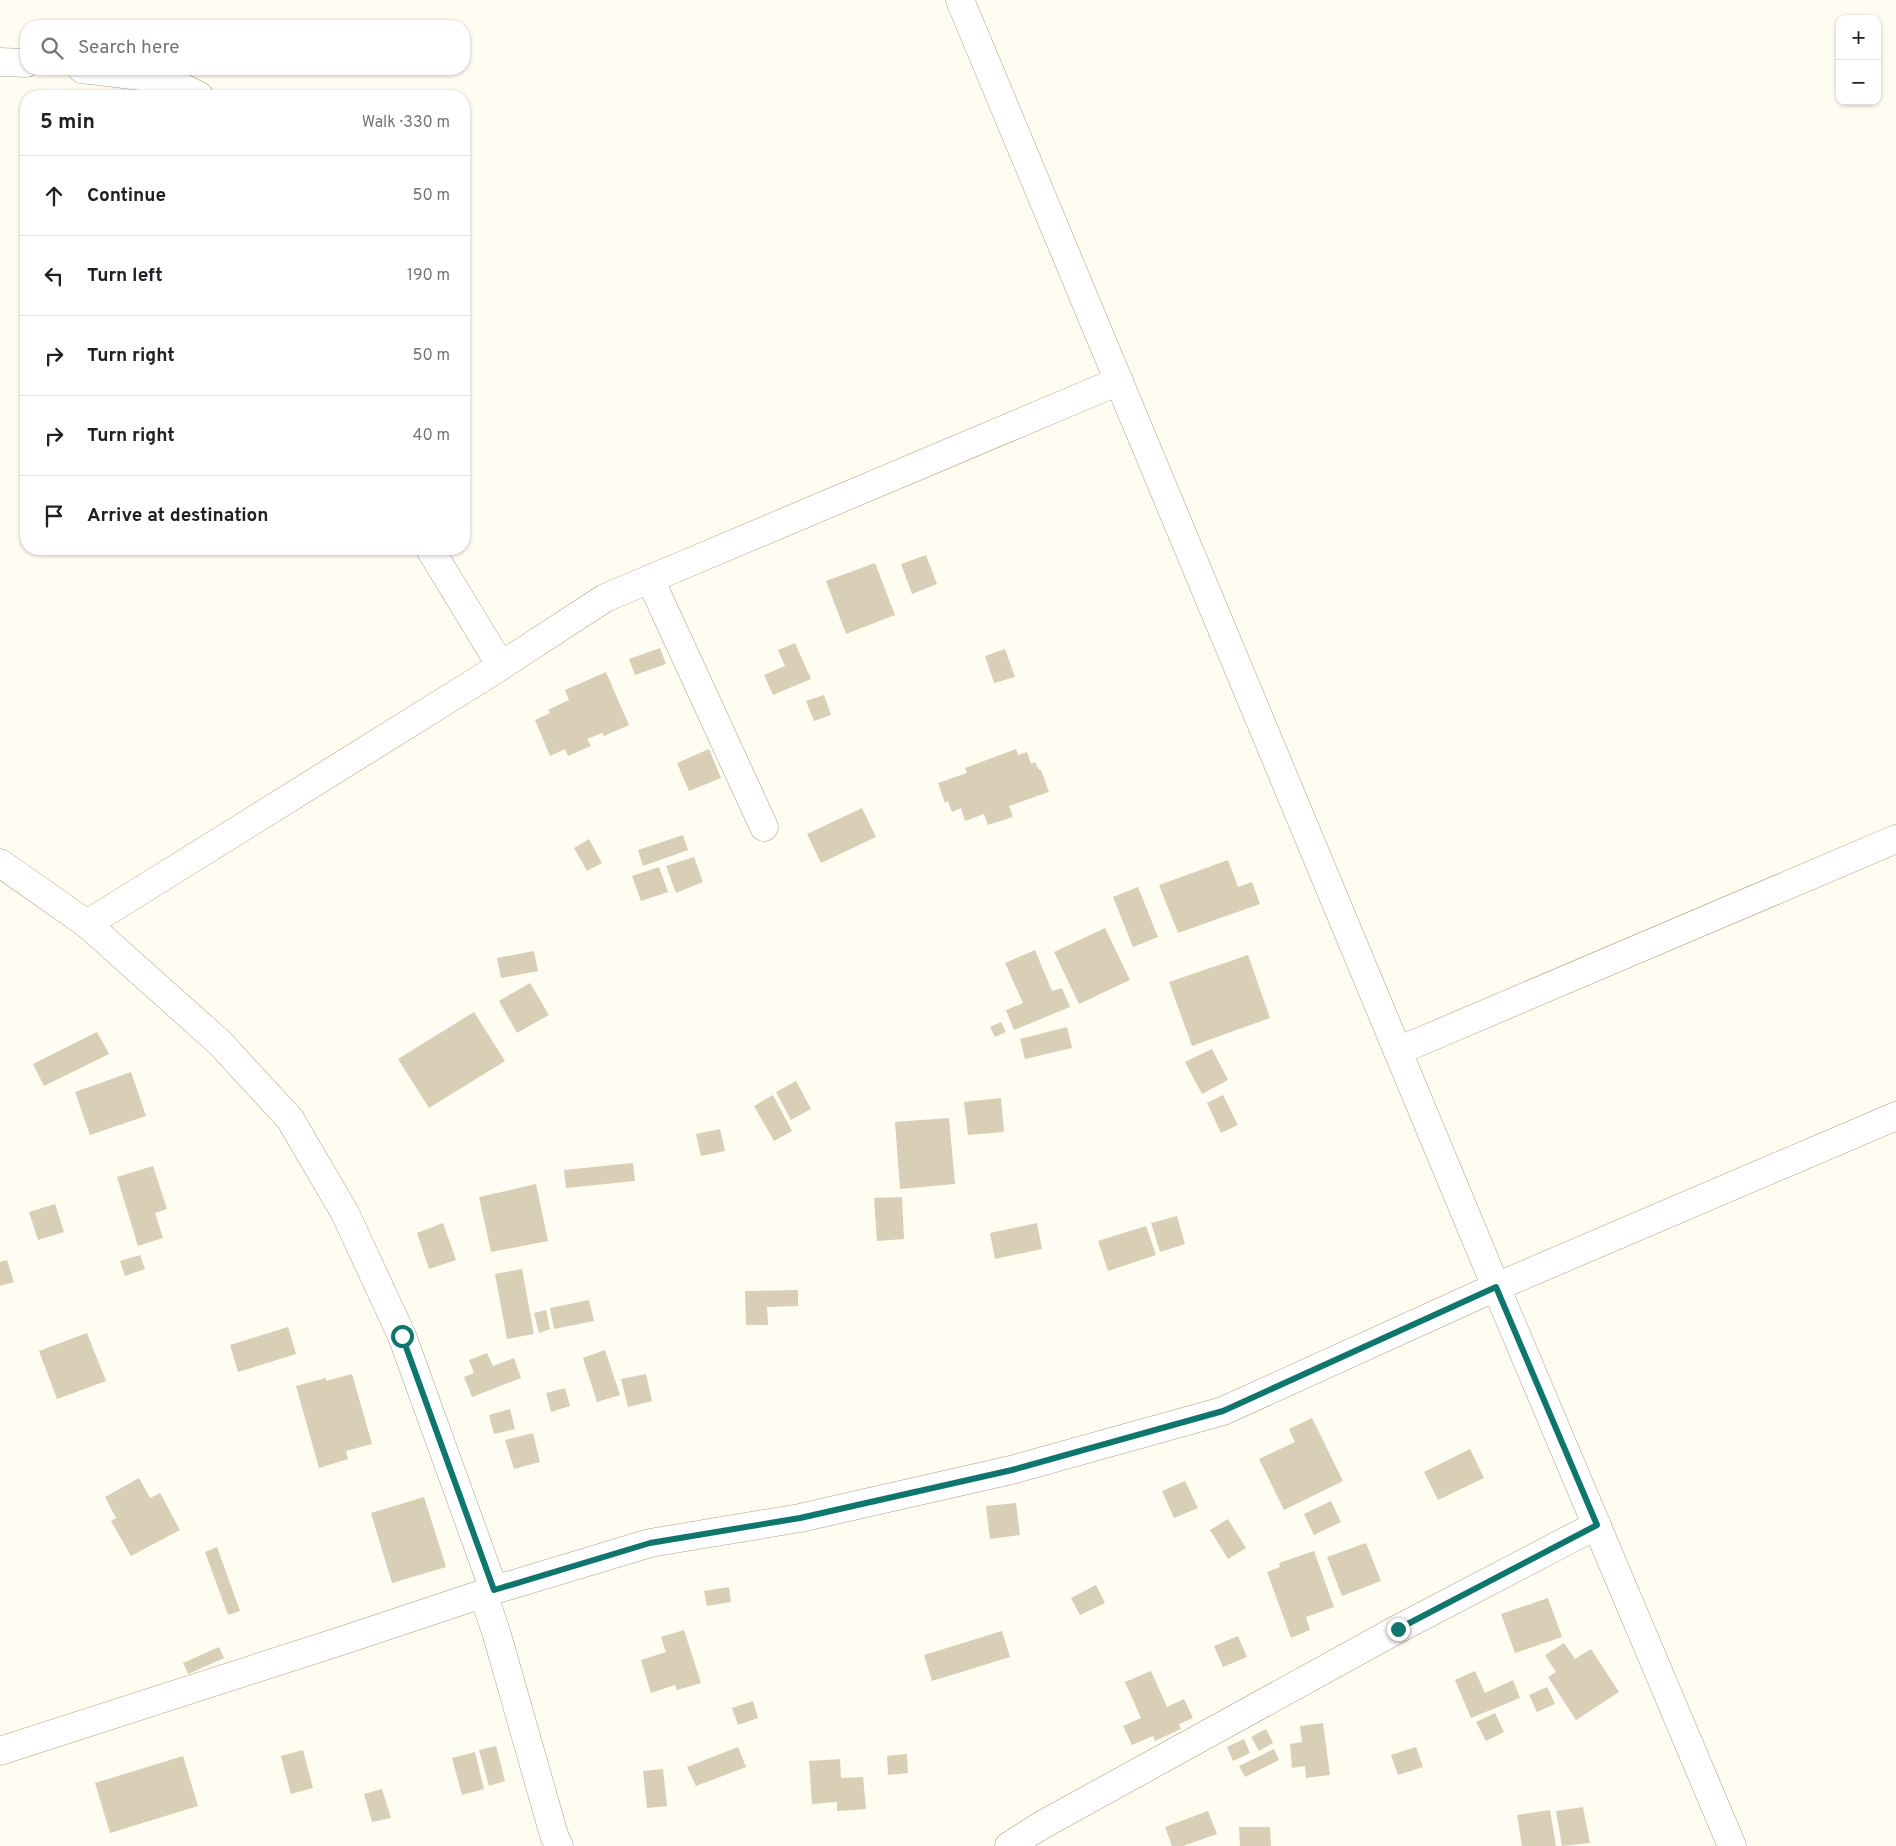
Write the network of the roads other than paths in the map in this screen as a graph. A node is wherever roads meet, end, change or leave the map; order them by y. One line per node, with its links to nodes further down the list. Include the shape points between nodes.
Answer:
1 (960, 0): 6 (street)
2 (0, 62): 3 (street)
3 (20, 63)
4 (132, 75): 5 (street, via 166,79)
5 (187, 90)
6 (1119, 381): 8 (street); 14 (street)
7 (434, 555): 9 (street)
8 (650, 579): 9 (street, via 605,598); 10 (street)
9 (501, 666): 13 (street)
10 (764, 827)
11 (1896, 839): 14 (street)
12 (0, 862): 13 (street)
13 (87, 924): 18 (street, via 220,1043 290,1119 345,1213 402,1336)
14 (1398, 1051): 16 (street)
15 (1896, 1116): 16 (street)
16 (1496, 1287): 17 (street); 18 (street, via 1223,1411 1012,1470 800,1518 650,1543)
17 (1597, 1525): 21 (street, via 1398,1629 1051,1820); 22 (street)
18 (488, 1592): 19 (street); 20 (street, via 496,1635)
19 (0, 1751)
20 (559, 1846)
21 (1010, 1846)
22 (1732, 1846)

